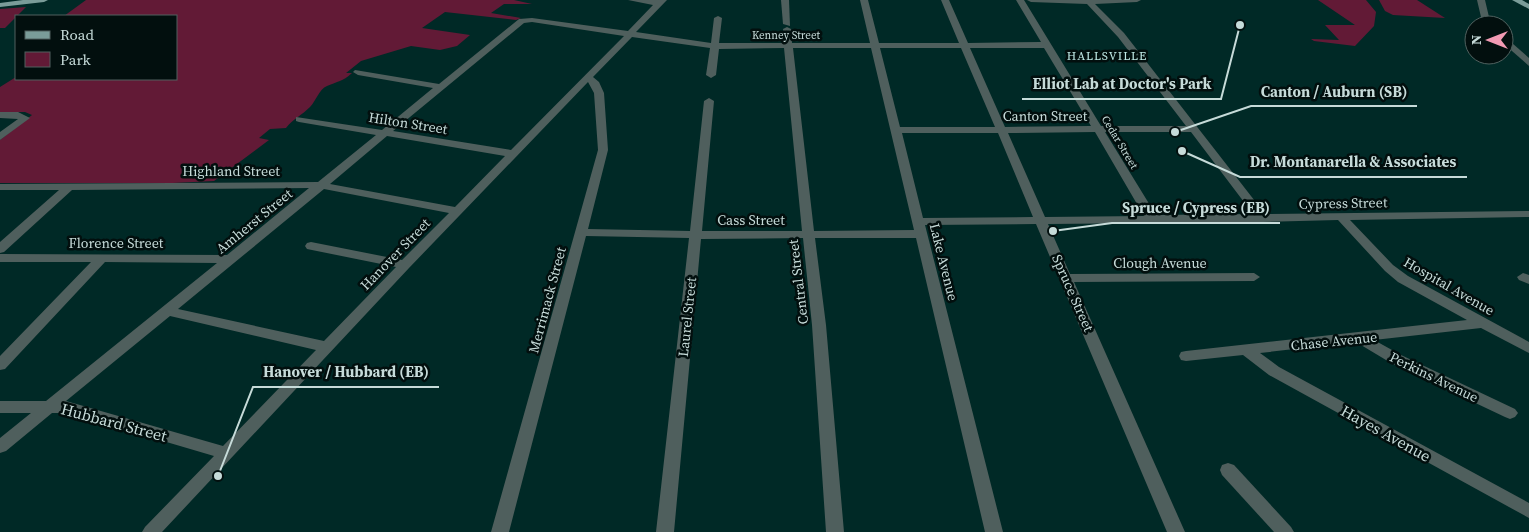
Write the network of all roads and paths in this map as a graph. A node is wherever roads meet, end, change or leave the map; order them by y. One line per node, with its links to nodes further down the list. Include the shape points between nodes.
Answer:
1 (44, 0): 13 (main road)
2 (632, 0): 11 (street)
3 (785, 0): 21 (street, Central Street)
4 (864, 0): 22 (street, Lake Avenue)
5 (945, 0): 23 (street, Spruce Street)
6 (1020, 0): 19 (street, Cedar Street)
7 (1031, 0): 12 (street)
8 (1137, 0): 12 (street)
9 (1481, 0): 15 (street)
10 (1516, 0): 14 (main road)
11 (661, 2): 18 (street, Hanover Street)
12 (1089, 2): 34 (street, via 1121,35)
13 (0, 4)
14 (1529, 7)
15 (1485, 15)
16 (718, 18): 20 (street)
17 (527, 20): 18 (street, Kenney Street); 29 (street, Amherst Street)
18 (628, 35): 20 (street, Kenney Street); 28 (street, Hanover Street)
19 (1046, 45): 23 (street, Kenney Street); 33 (street, Cedar Street)
20 (714, 46): 21 (street, Kenney Street); 27 (street)
21 (789, 46): 22 (street, Kenney Street); 52 (street, Central Street, via 792,101)
22 (875, 46): 23 (street, Kenney Street); 35 (street, Lake Avenue)
23 (965, 46): 36 (street, Spruce Street)
24 (1514, 49): 25 (street)
25 (1529, 63)
26 (358, 72): 29 (street)
27 (711, 75)
28 (588, 78): 39 (street, Hanover Street); 50 (street, Merrimack Street, via 599,93 604,144)
29 (441, 87): 37 (street, Amherst Street)
30 (709, 101): 51 (street, Laurel Street)
31 (0, 115): 38 (street, via 24,118)
32 (299, 119): 37 (street, Hilton Street)
33 (1098, 129): 34 (street, Canton Street); 36 (street, Canton Street); 48 (street, Cedar Street)
34 (1193, 129): 46 (street)
35 (897, 130): 36 (street, Canton Street); 49 (street, Lake Avenue)
36 (1001, 130): 47 (street, Spruce Street)
37 (385, 133): 39 (street, Hilton Street); 40 (street, Amherst Street)
38 (0, 137)
39 (513, 154): 43 (street, Hanover Street)
40 (320, 185): 42 (street, Highland Street); 43 (street, Highland Street); 57 (street, Amherst Street)
41 (0, 187): 42 (street, Highland Street)
42 (68, 187): 54 (street)
43 (459, 211): 58 (street, Hanover Street)
44 (1529, 214): 45 (street, Cypress Street)
45 (1342, 218): 46 (street, Cypress Street); 62 (street, Hospital Avenue, via 1403,279)
46 (1263, 219): 48 (street, Cypress Street)
47 (1040, 220): 48 (street, Cypress Street); 49 (street, Cypress Street); 60 (street, Spruce Street)
48 (1153, 220)
49 (920, 228): 52 (street, Cass Street); 80 (street, Lake Avenue)
50 (582, 232): 51 (street, Cass Street); 77 (street, Merrimack Street)
51 (695, 234): 52 (street, Cass Street); 78 (street, Laurel Street)
52 (808, 234): 79 (street, Central Street, via 819,325)
53 (311, 246): 58 (street)
54 (0, 248)
55 (0, 258): 56 (street, Florence Street)
56 (102, 258): 57 (street, Florence Street); 68 (street)
57 (231, 259): 61 (street, Amherst Street)
58 (406, 265): 64 (street, Hanover Street)
59 (1254, 277): 60 (street, Clough Avenue)
60 (1066, 278): 81 (street, Spruce Street)
61 (168, 311): 64 (street); 69 (street, Amherst Street)
62 (1483, 323): 63 (street, Chase Avenue); 65 (street, Hospital Avenue)
63 (1360, 338): 66 (street, Chase Avenue); 71 (street, Perkins Avenue, via 1396,359)
64 (327, 347): 73 (street, Hanover Street)
65 (1529, 348)
66 (1246, 350): 67 (street, Chase Avenue); 75 (street, Hayes Avenue, via 1274,371)
67 (1186, 356)
68 (0, 365)
69 (49, 406): 70 (street, Hubbard Street); 72 (street, Amherst Street); 73 (street, Hubbard Street, via 68,408)
70 (0, 407)
71 (1510, 413)
72 (0, 447)
73 (226, 453): 76 (street, Hanover Street)
74 (1228, 470): 82 (street)
75 (1529, 511)
76 (151, 532)
77 (500, 532)
78 (665, 532)
79 (835, 532)
80 (994, 532)
81 (1176, 532)
82 (1285, 532)

